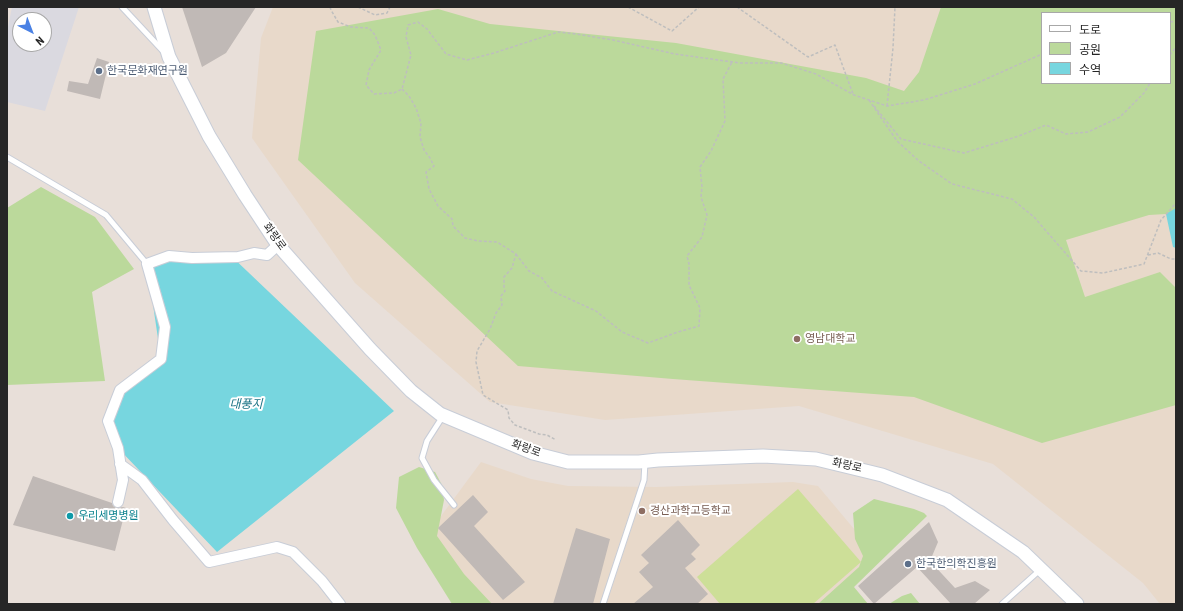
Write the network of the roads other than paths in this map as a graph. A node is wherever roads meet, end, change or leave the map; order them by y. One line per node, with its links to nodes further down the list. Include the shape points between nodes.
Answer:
1 (122, 7): 3 (lane)
2 (154, 7): 3 (street, 화랑로)
3 (169, 57): 5 (street, 화랑로, via 209,136)
4 (7, 157): 6 (lane, via 106,215)
5 (278, 245): 6 (street, via 267,255 254,253 238,257 192,258 169,256); 7 (street, 화랑로, via 370,349 411,391)
6 (147, 264): 9 (street, via 165,327 161,359 120,390 108,421 118,448)
7 (444, 415): 8 (street, 화랑로, via 533,453 568,462); 11 (lane, via 427,441 422,458 434,480)
8 (645, 461): 12 (street, 화랑로, via 763,456 816,459 882,475 948,500 1023,552); 14 (lane, via 644,480)
9 (120, 464): 10 (street, via 123,480); 13 (street, via 142,480 209,562 277,547 293,552 322,581)
10 (118, 502)
11 (454, 505)
12 (1041, 569): 15 (lane); 16 (street, 화랑로)
13 (340, 604)
14 (603, 604)
15 (1002, 604)
16 (1077, 604)

